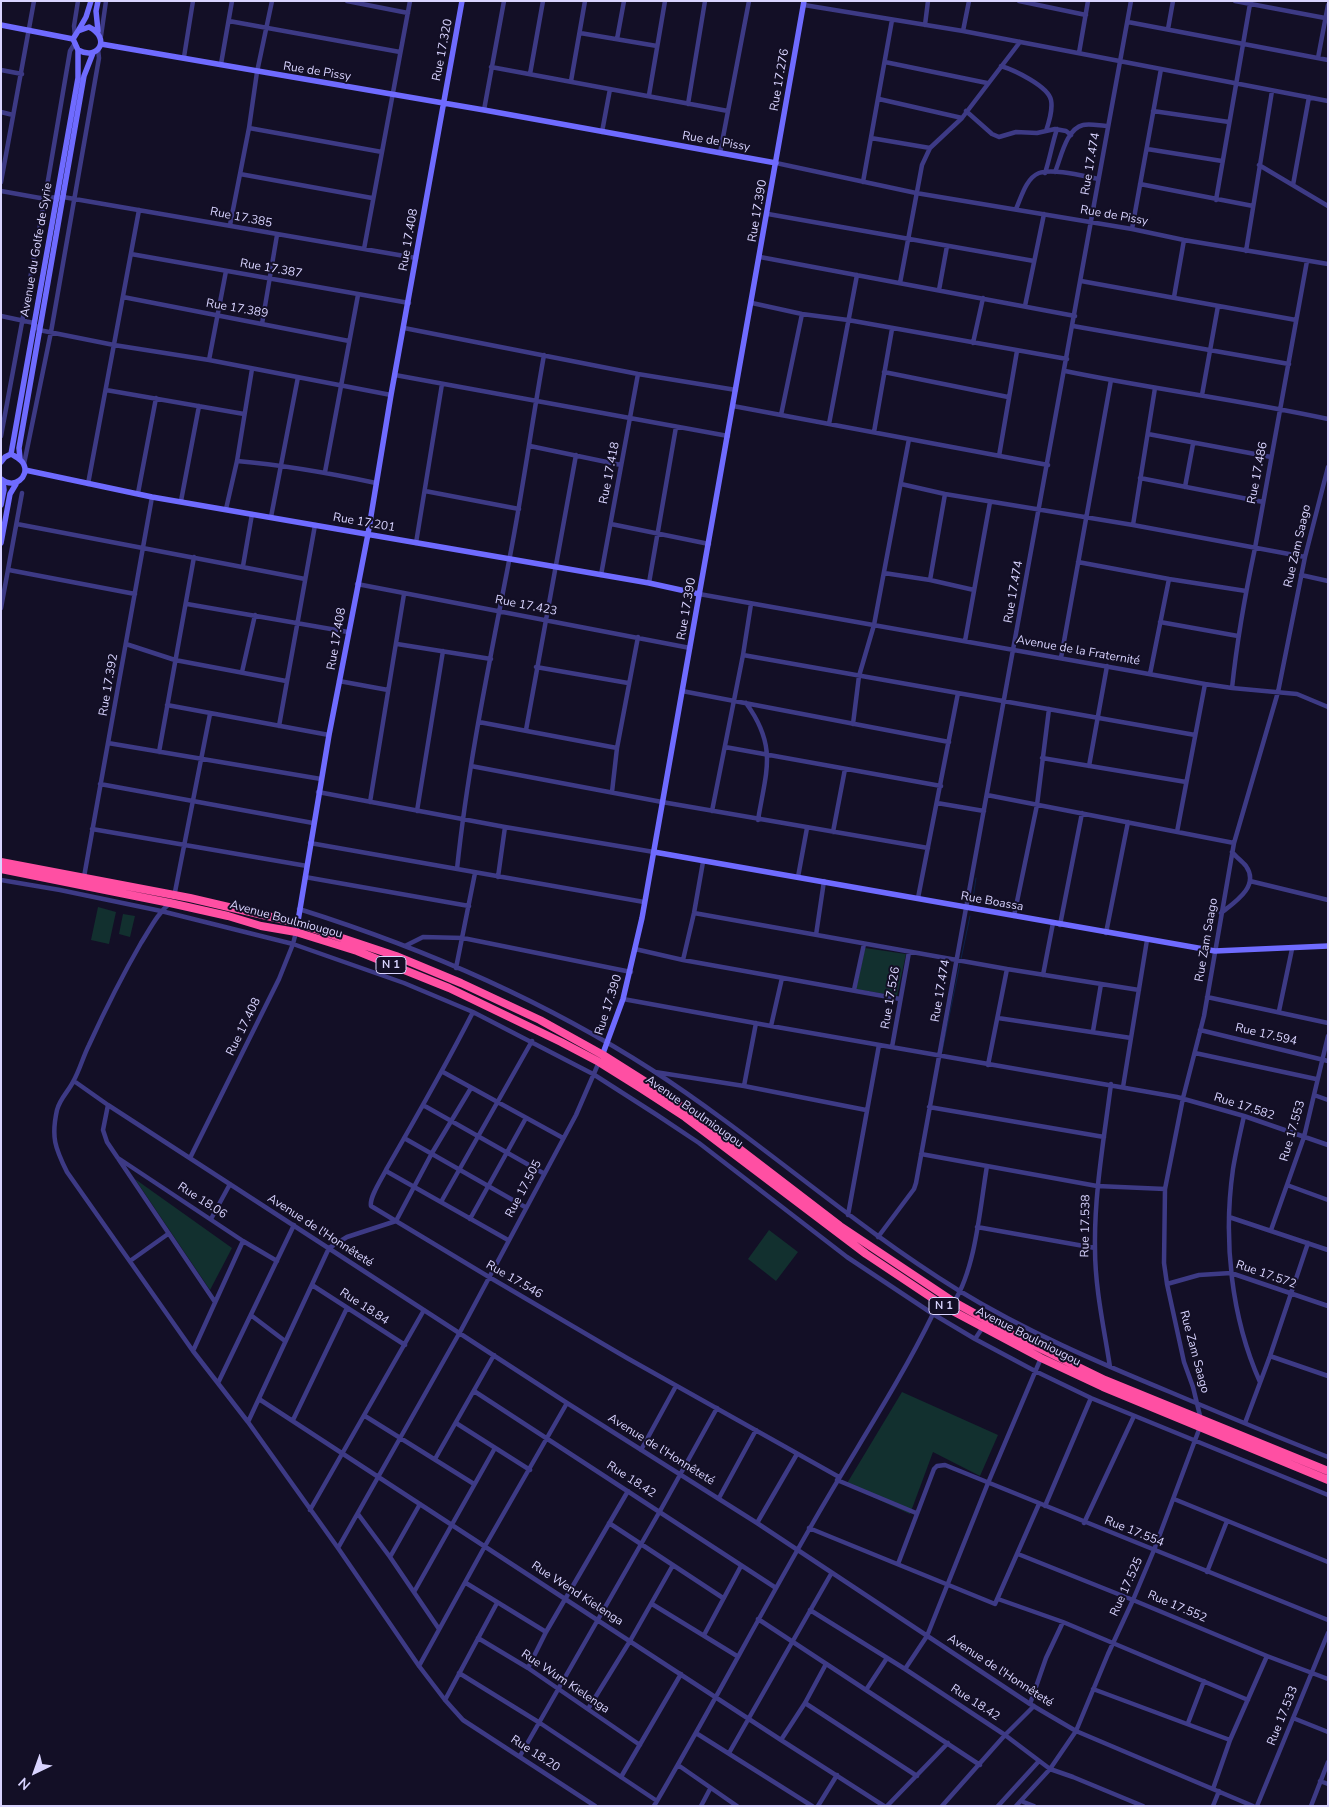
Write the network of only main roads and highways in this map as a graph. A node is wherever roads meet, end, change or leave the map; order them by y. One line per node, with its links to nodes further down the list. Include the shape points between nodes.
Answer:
1 (1, 862): 3 (highway, Avenue Boulmiougou / N 1, via 176,895 297,923 396,956 461,983 540,1020)
2 (1, 869): 3 (highway, Avenue Boulmiougou / N 1, via 228,916 357,951 449,988)
3 (601, 1059): 4 (highway, Avenue Boulmiougou / N 1, via 703,1121 840,1226 954,1302 1019,1338); 4 (highway, Avenue Boulmiougou / N 1, via 685,1117 866,1254 940,1304 1103,1387)
4 (1201, 1424): 5 (highway, Avenue Boulmiougou / N 1); 6 (highway, Avenue Boulmiougou / N 1)
5 (1328, 1471)
6 (1328, 1480)

